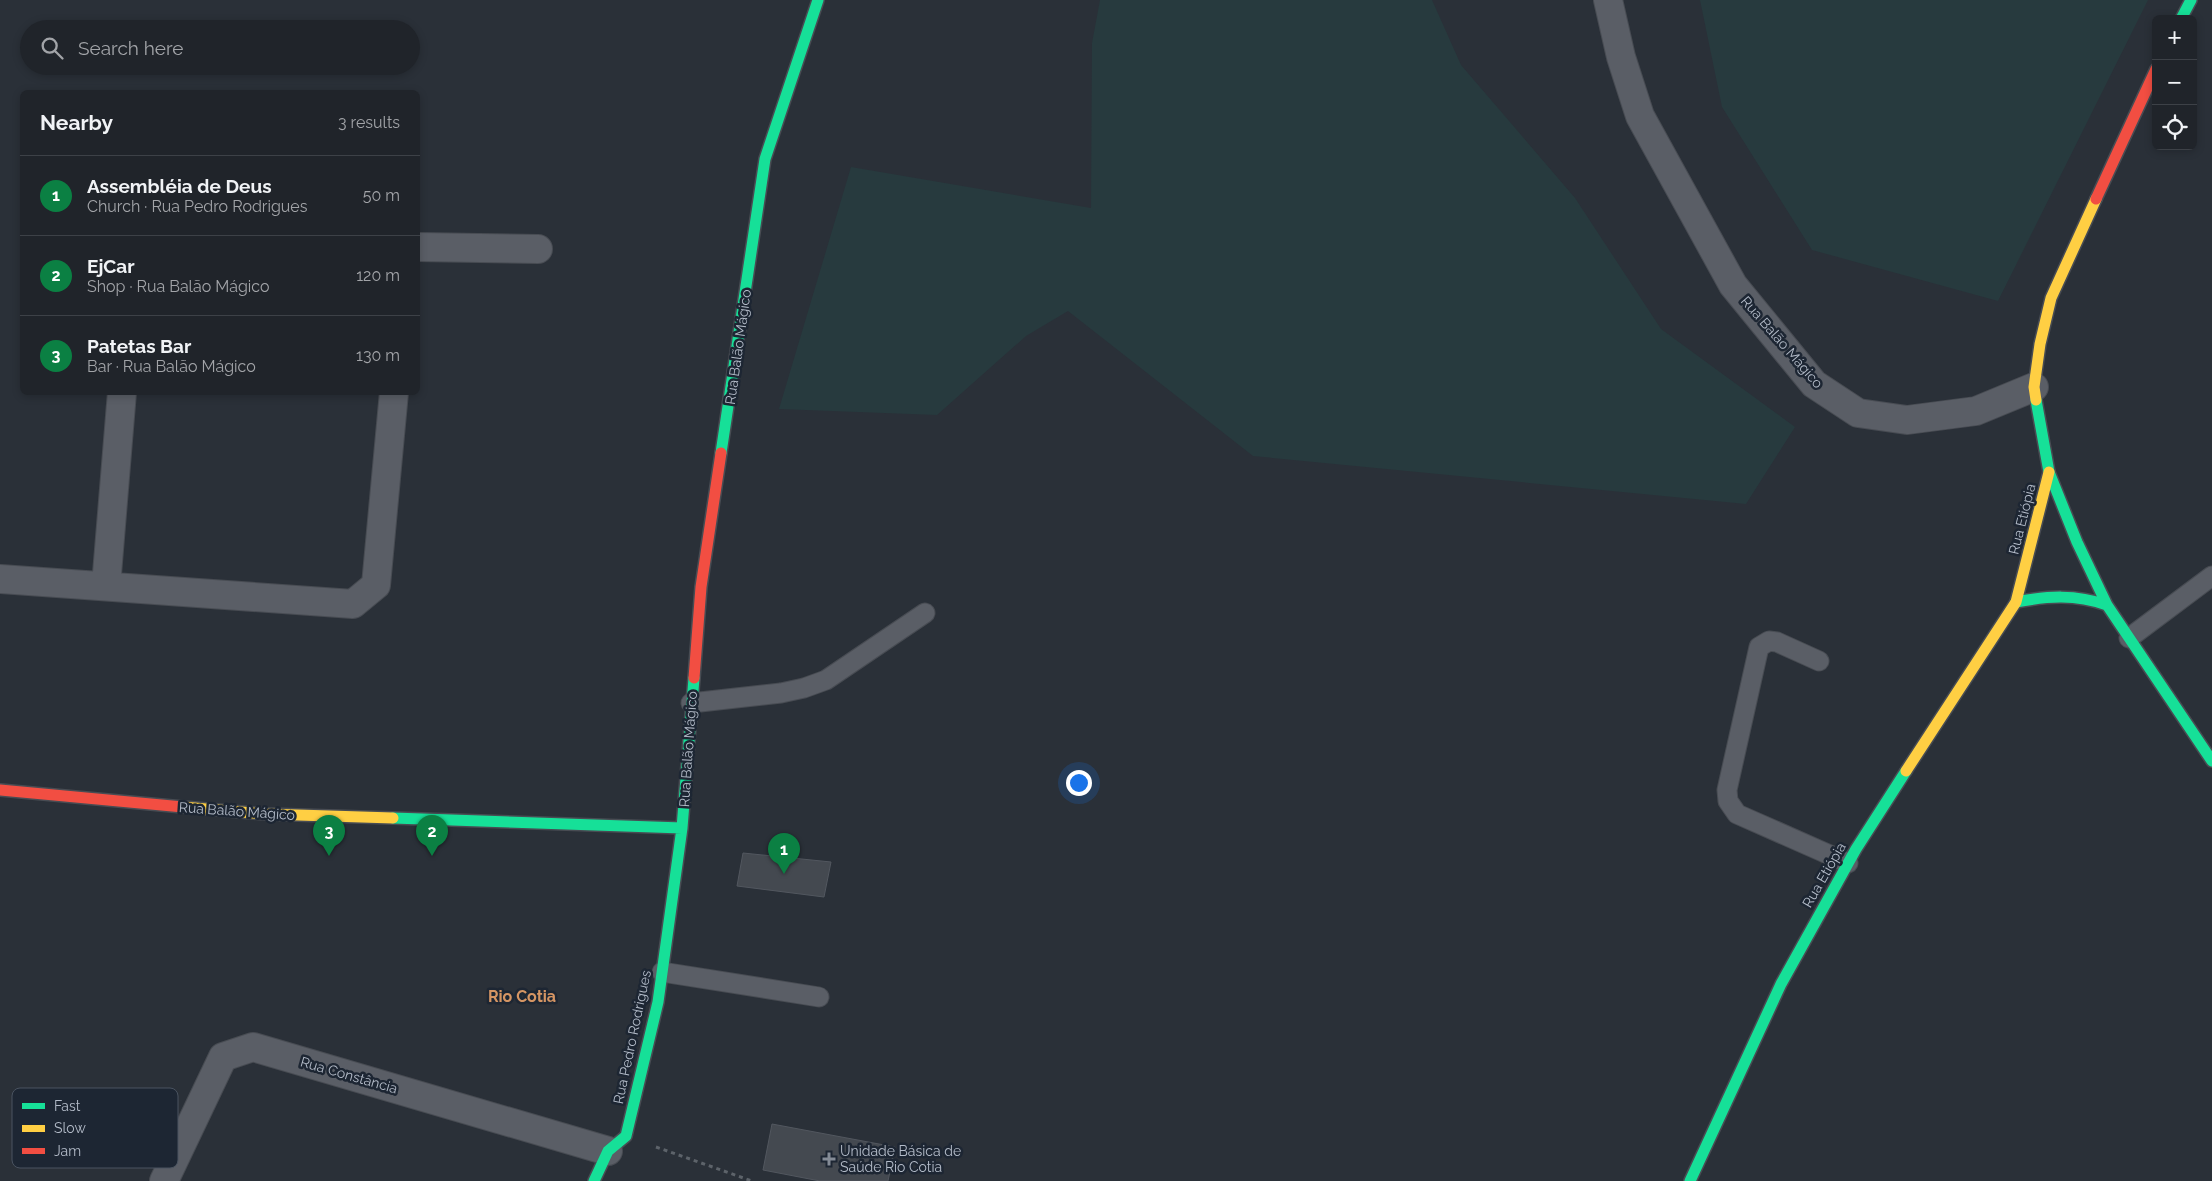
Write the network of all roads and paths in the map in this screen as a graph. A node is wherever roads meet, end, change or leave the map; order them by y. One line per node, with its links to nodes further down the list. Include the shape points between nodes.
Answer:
1 (818, 0): 20 (street, Rua Balão Mágico, via 766,159 701,587)
2 (1608, 0): 8 (street, Rua Balão Mágico, via 1621,57 1640,116 1733,285 1814,384 1858,413 1907,420 1976,411)
3 (2191, 0): 4 (street)
4 (2183, 15)
5 (2152, 78): 8 (street, via 2051,298)
6 (420, 247): 7 (street)
7 (538, 249)
8 (2034, 387): 11 (street)
9 (122, 395): 14 (street)
10 (394, 395): 14 (street, via 376,585 353,604)
11 (2049, 472): 15 (street, Rua Etiópia); 16 (street)
12 (2212, 576): 18 (lane)
13 (0, 578): 14 (street)
14 (106, 586)
15 (2016, 602): 16 (street, via 2065,594 2087,597); 24 (street, Rua Etiópia)
16 (2106, 605): 18 (street)
17 (925, 613): 20 (lane, via 826,680 781,693)
18 (2129, 638): 21 (street)
19 (1819, 661): 24 (lane, via 1777,642 1769,641 1759,647 1726,790 1728,801 1737,814)
20 (691, 703): 23 (street, Rua Balão Mágico)
21 (2212, 762)
22 (0, 790): 23 (street, Rua Balão Mágico, via 266,814)
23 (682, 828): 25 (street, Rua Pedro Rodrigues)
24 (1848, 863): 33 (street, Rua Etiópia, via 1781,984)
25 (662, 972): 26 (lane); 27 (street, Rua Pedro Rodrigues, via 658,1002)
26 (819, 997)
27 (617, 1144): 28 (street, Rua Constância, via 253,1047 223,1057); 31 (street, Rua Pedro Rodrigues); 32 (path)
28 (178, 1152)
29 (170, 1168): 30 (street, Rua Constância)
30 (164, 1181)
31 (594, 1181)
32 (752, 1181)
33 (1690, 1181)

